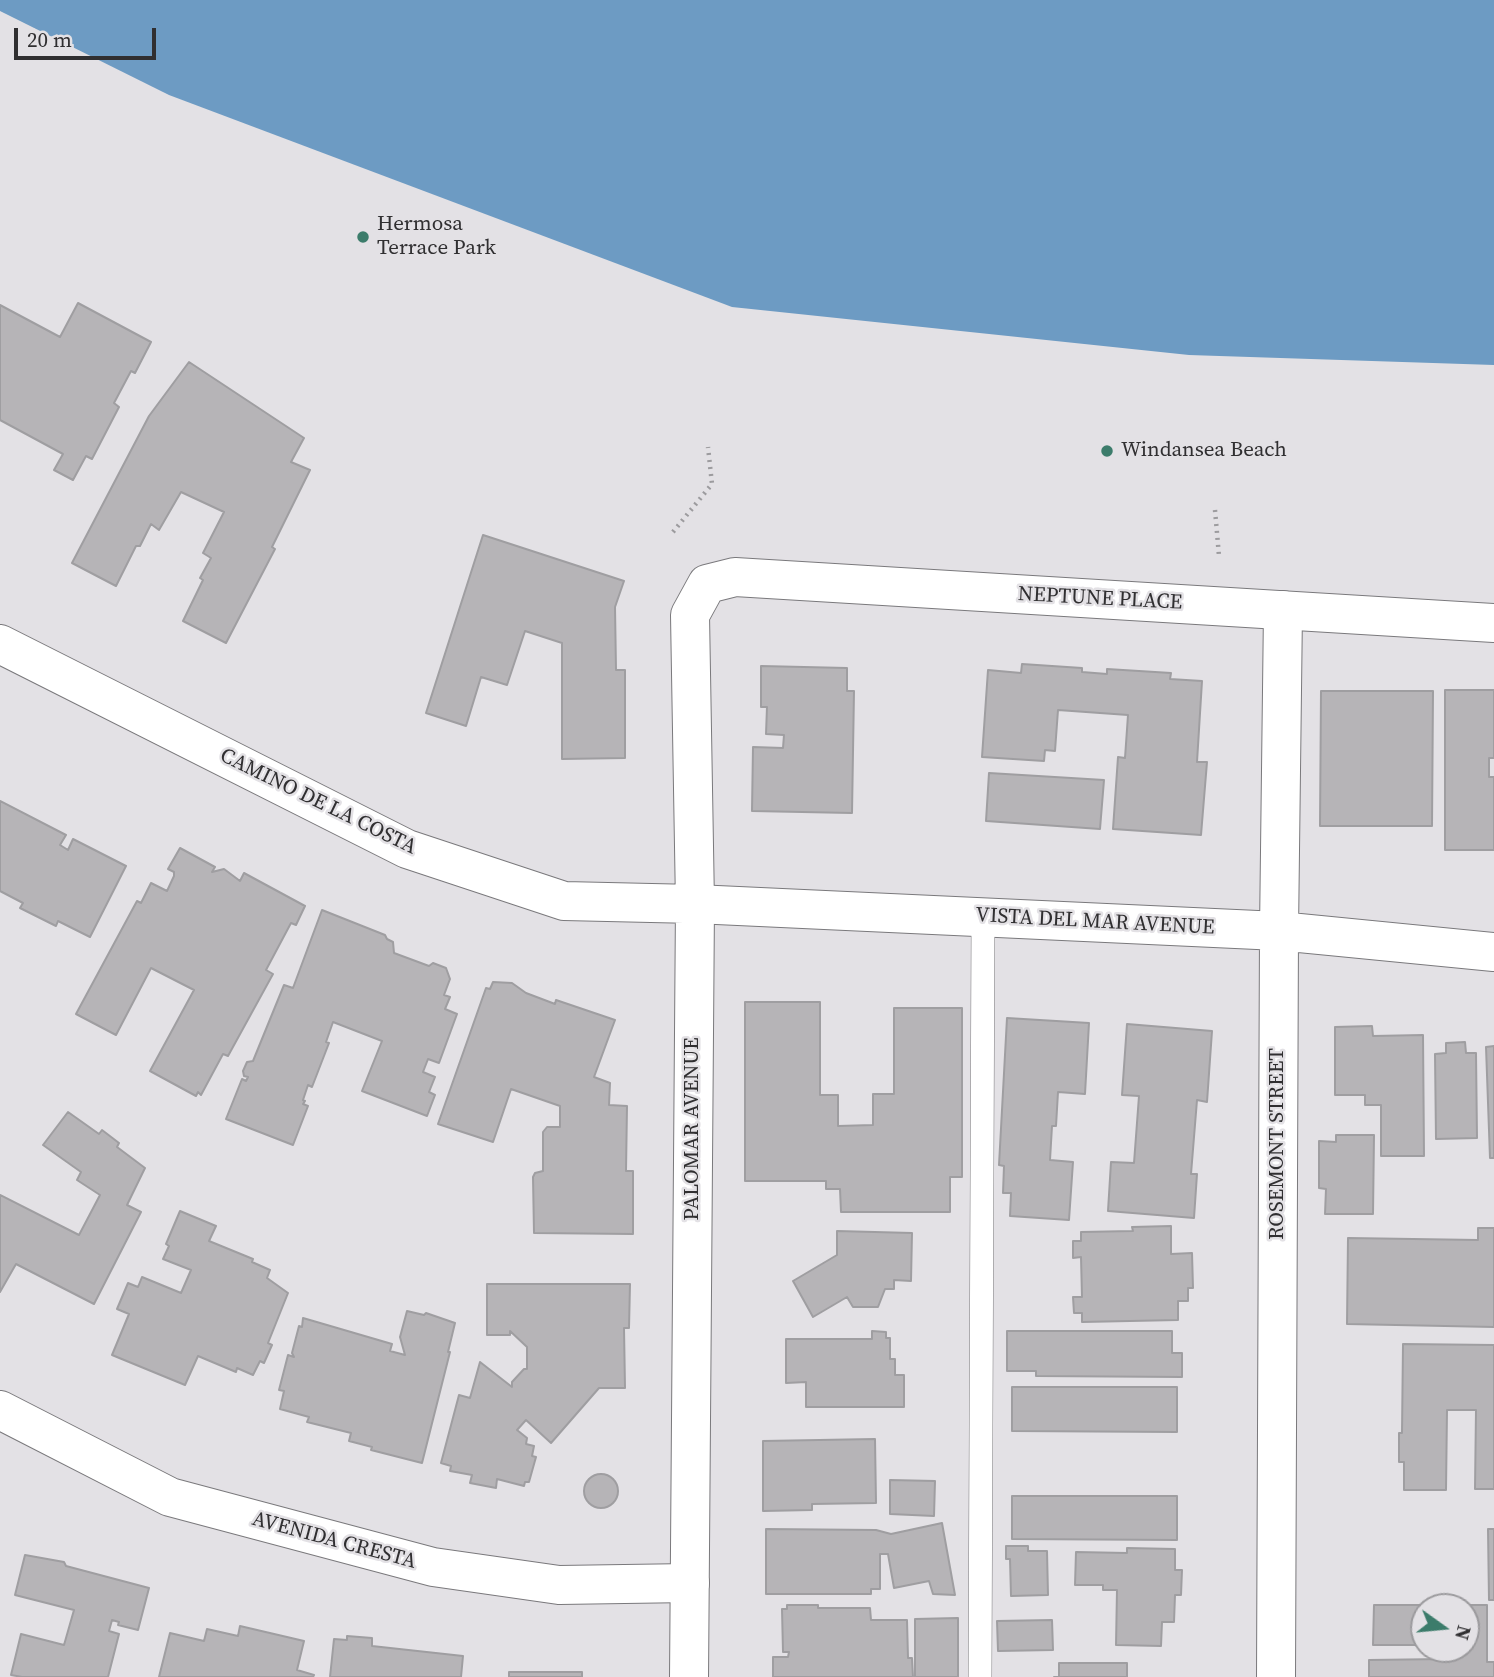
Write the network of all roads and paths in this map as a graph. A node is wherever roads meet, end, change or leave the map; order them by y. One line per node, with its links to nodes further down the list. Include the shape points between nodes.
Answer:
1 (708, 447): 3 (path, via 712,484)
2 (1215, 510): 4 (path)
3 (673, 531)
4 (1219, 555)
5 (707, 584): 6 (street, NEPTUNE PLACE, via 735,577); 9 (street, PALOMAR AVENUE, via 690,615)
6 (1283, 610): 7 (street, NEPTUNE PLACE); 11 (street, ROSEMONT STREET)
7 (1494, 623)
8 (0, 644): 9 (street, CAMINO DE LA COSTA, via 407,849 564,901)
9 (695, 904): 10 (street, VISTA DEL MAR AVENUE); 14 (street, PALOMAR AVENUE)
10 (983, 916): 11 (street, VISTA DEL MAR AVENUE); 16 (lane)
11 (1279, 931): 12 (street, VISTA DEL MAR AVENUE); 17 (street, ROSEMONT STREET)
12 (1494, 952)
13 (0, 1410): 14 (street, AVENIDA CRESTA, via 170,1497 433,1567 559,1585)
14 (690, 1583): 15 (street, PALOMAR AVENUE)
15 (689, 1677)
16 (980, 1677)
17 (1276, 1677)

